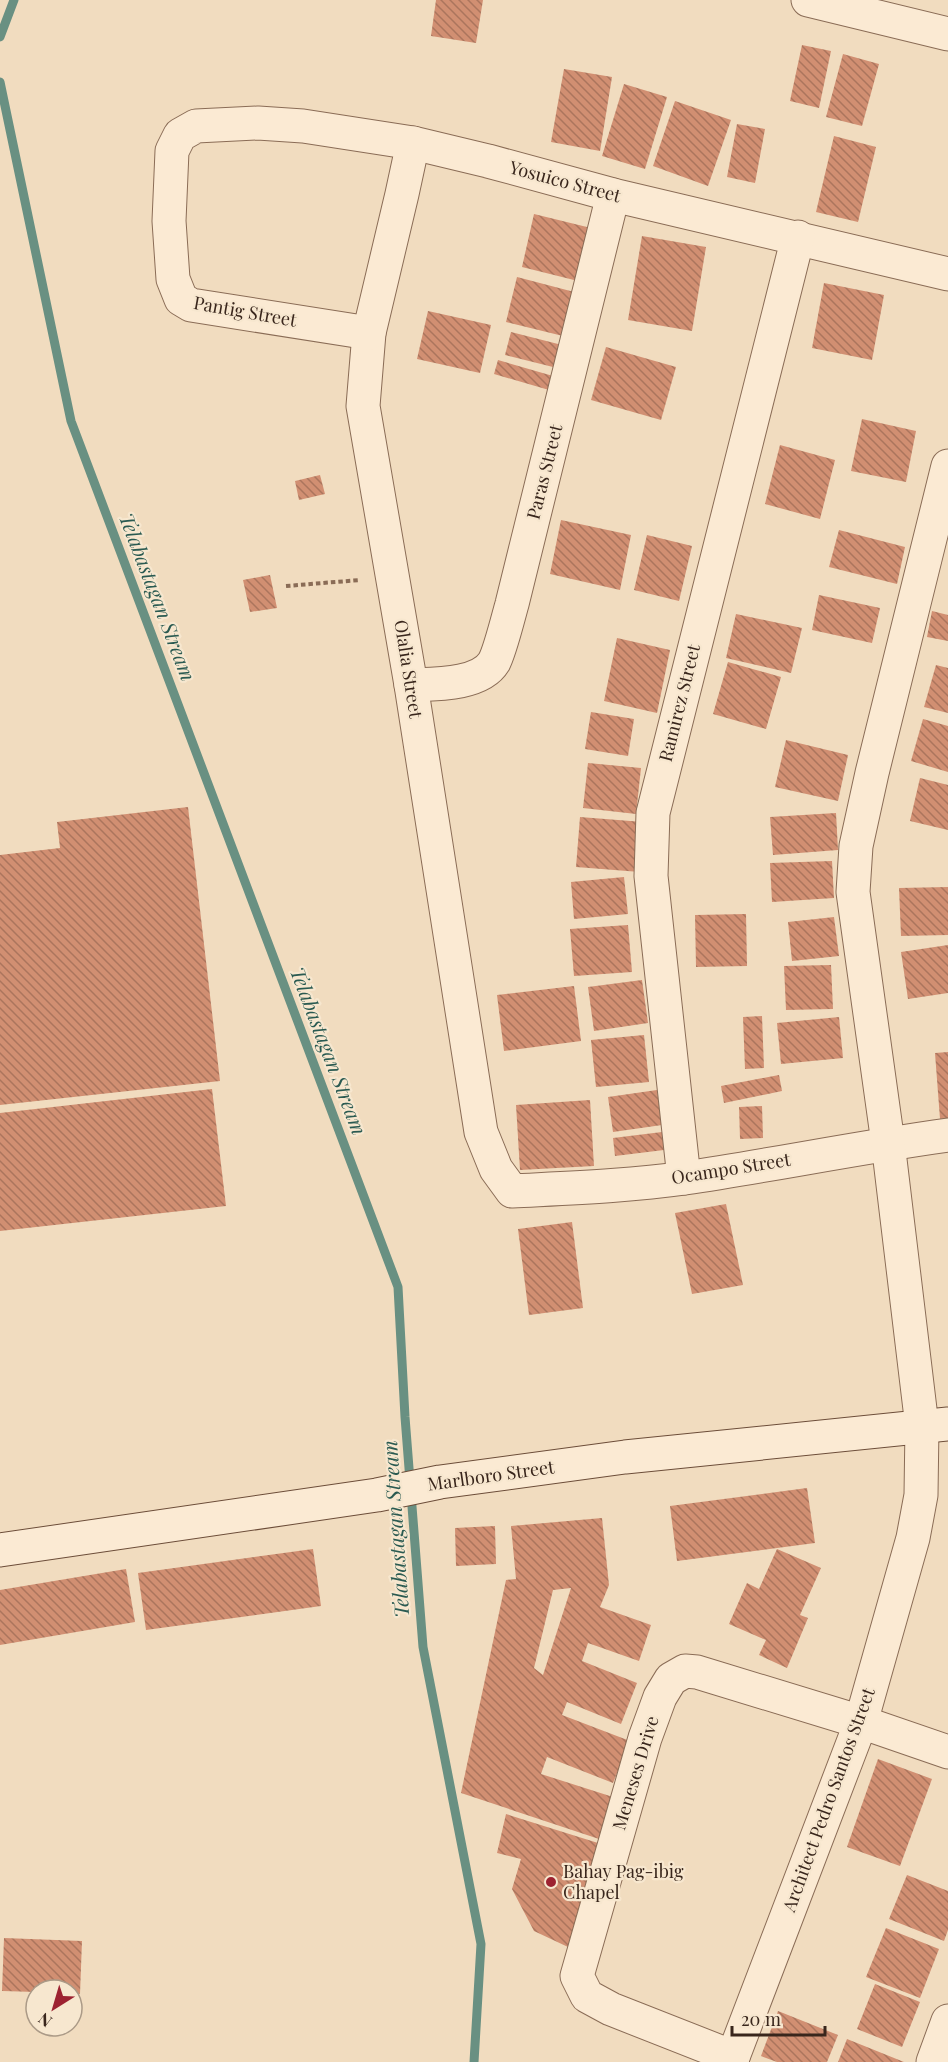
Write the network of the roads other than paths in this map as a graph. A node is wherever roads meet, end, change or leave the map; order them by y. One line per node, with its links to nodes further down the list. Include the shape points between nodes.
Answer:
1 (808, 0): 2 (street)
2 (948, 34)
3 (180, 135): 4 (street, Yosuico Street, via 196,126 258,123); 8 (street, Pantig Street, via 172,151 169,221 173,279 181,299 191,305)
4 (412, 143): 5 (street, Yosuico Street); 8 (street, Olalia Street)
5 (613, 195): 6 (street, Yosuico Street); 10 (street, Paras Street, via 512,604 494,662 482,674 459,681)
6 (798, 237): 7 (street, Yosuico Street); 13 (street, Ramirez Street, via 653,813 651,876)
7 (948, 274)
8 (369, 333): 10 (street, Olalia Street, via 363,406)
9 (948, 466): 12 (street, Architect Pedro Santos Street, via 856,846 853,892)
10 (411, 685): 14 (street, Olalia Street, via 481,1132 496,1169)
11 (948, 1134): 12 (street, Ocampo Street)
12 (888, 1143): 13 (street, Ocampo Street); 15 (street, Architect Pedro Santos Street)
13 (684, 1178): 14 (street, Ocampo Street)
14 (512, 1191)
15 (935, 1425): 16 (street, Marlboro Street, via 625,1457); 17 (street, Architect Pedro Santos Street, via 913,1538)
16 (0, 1550)
17 (861, 1722): 18 (street, Meneses Drive); 20 (street, Architect Pedro Santos Street); 20 (street, Meneses Drive, via 697,1671 685,1671 671,1678 660,1697 577,1976 587,1996)
18 (948, 1752)
19 (948, 2021): 21 (street)
20 (732, 2060)
21 (933, 2062)

